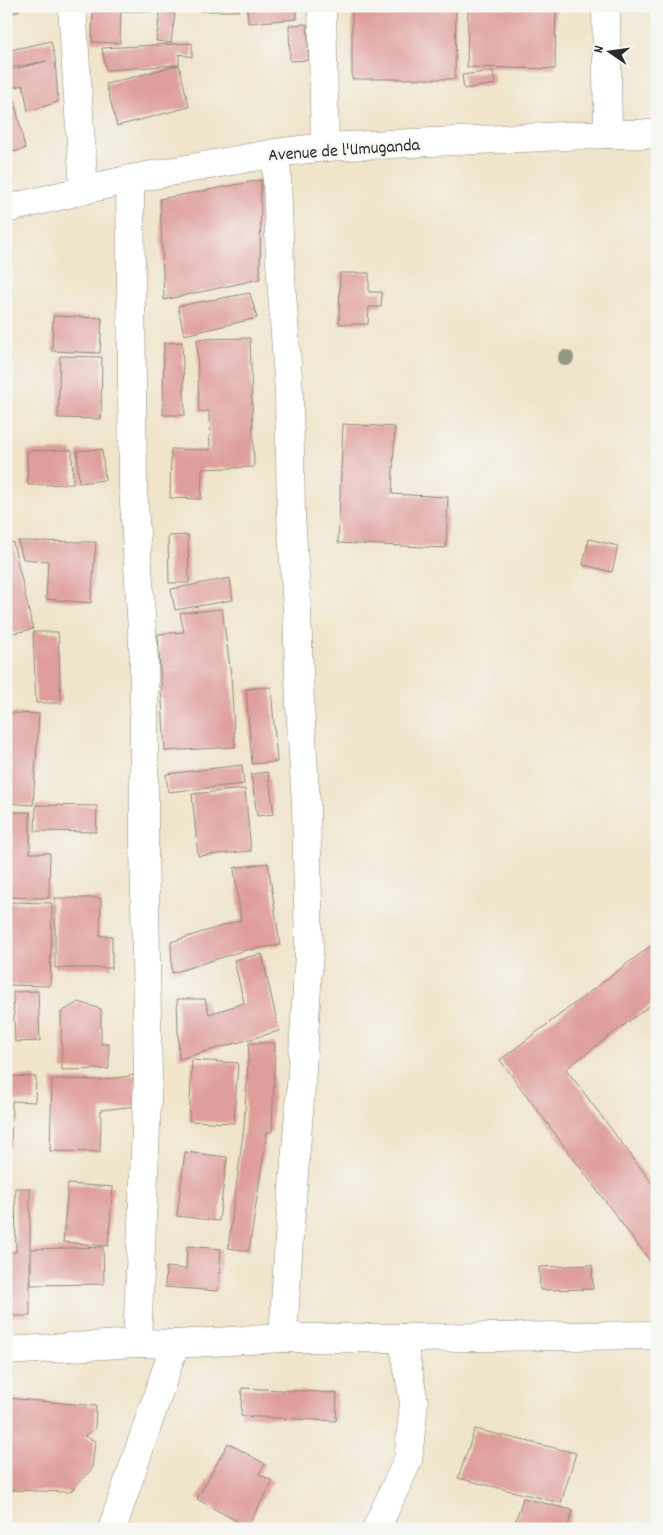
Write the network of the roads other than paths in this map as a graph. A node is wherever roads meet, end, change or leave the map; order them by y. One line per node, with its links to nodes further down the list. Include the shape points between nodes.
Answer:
1 (72, 6): 9 (street)
2 (322, 6): 6 (street)
3 (606, 6): 4 (street)
4 (608, 134): 5 (street, Avenue de l'Umuganda); 6 (street, Avenue de l'Umuganda)
5 (657, 134)
6 (325, 147): 7 (street, Avenue de l'Umuganda)
7 (276, 153): 8 (street, Avenue de l'Umuganda); 12 (street, via 289,393 309,952)
8 (130, 179): 9 (street, Avenue de l'Umuganda); 14 (street, via 133,486 144,662 148,1078)
9 (84, 190): 10 (street, Avenue de l'Umuganda)
10 (6, 209)
11 (657, 1336): 13 (street)
12 (283, 1338): 13 (street); 15 (street)
13 (402, 1338): 18 (street, via 414,1402 408,1460)
14 (137, 1343): 15 (street); 16 (street)
15 (175, 1344): 17 (street)
16 (6, 1351)
17 (112, 1529)
18 (376, 1529)

